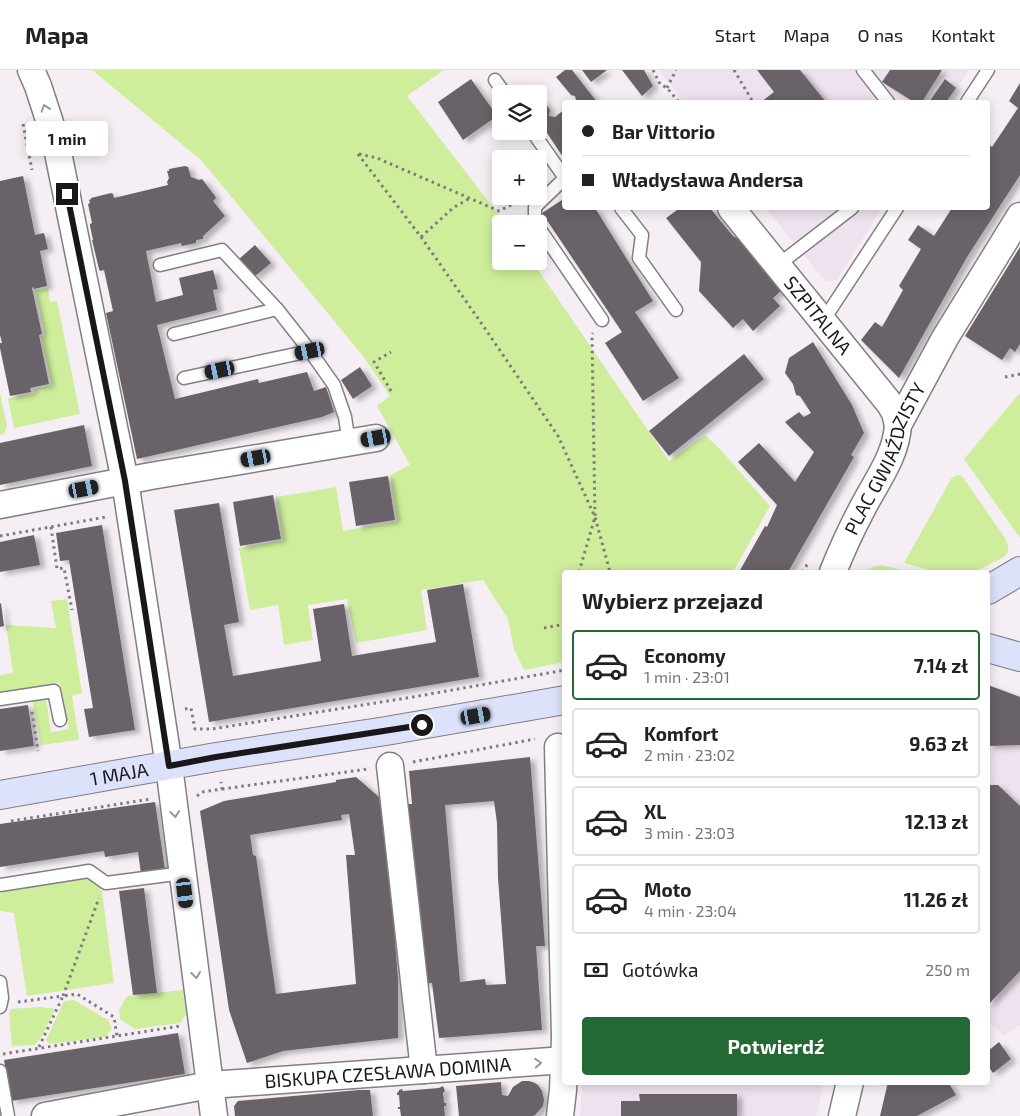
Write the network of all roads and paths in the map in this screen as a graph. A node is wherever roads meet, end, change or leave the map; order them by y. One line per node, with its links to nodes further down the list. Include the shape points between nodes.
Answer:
1 (31, 70): 43 (street, one-way to 1, via 55,138)
2 (653, 70): 9 (path, via 660,84)
3 (676, 70): 9 (path)
4 (734, 70): 11 (path)
5 (863, 70): 12 (lane)
6 (988, 70): 13 (lane)
7 (495, 80): 8 (lane)
8 (499, 85)
9 (667, 88): 10 (path)
10 (676, 100)
11 (751, 100)
12 (886, 100)
13 (968, 100)
14 (538, 140): 15 (lane)
15 (562, 174)
16 (562, 181): 23 (lane, via 535,207)
17 (470, 198): 18 (path, via 499,211); 25 (path, via 453,208); 25 (path, via 377,158 358,154)
18 (510, 205)
19 (623, 210): 30 (lane, via 642,235 639,258)
20 (733, 210): 28 (street, SZPITALNA)
21 (849, 210): 28 (lane)
22 (897, 210): 32 (lane)
23 (535, 215)
24 (1020, 216): 40 (street, PLAC GWIAŹDZISTY, via 940,347)
25 (422, 237): 46 (path, via 558,436)
26 (547, 240): 31 (lane)
27 (160, 265): 29 (lane, via 222,250)
28 (778, 265): 32 (street, SZPITALNA)
29 (277, 309): 33 (lane); 34 (lane)
30 (676, 310)
31 (602, 320): 46 (path, via 592,335)
32 (823, 321): 40 (street, SZPITALNA, via 890,404)
33 (174, 334)
34 (310, 351): 38 (lane); 42 (lane, via 334,384 345,417)
35 (391, 352): 39 (path, via 374,362)
36 (1020, 374): 37 (path)
37 (1005, 377)
38 (184, 378)
39 (391, 391)
40 (898, 425): 51 (street, PLAC GWIAŹDZISTY, via 891,455 859,513)
41 (376, 438): 42 (street)
42 (349, 443): 43 (street)
43 (125, 481): 44 (street); 63 (street)
44 (0, 505)
45 (106, 517): 47 (path)
46 (595, 517): 49 (path); 50 (path)
47 (51, 527): 48 (path); 54 (path, via 57,569 64,568)
48 (0, 536)
49 (580, 570)
50 (609, 570)
51 (834, 570)
52 (1020, 572): 53 (street)
53 (990, 589)
54 (72, 610)
55 (562, 625): 56 (path)
56 (544, 628)
57 (990, 633): 58 (street)
58 (1001, 654)
59 (562, 671): 63 (path, via 212,729 195,728 191,708)
60 (29, 695): 61 (lane); 64 (lane, via 54,691); 66 (path)
61 (0, 699)
62 (562, 701): 67 (street, 1 MAJA)
63 (160, 713): 67 (street)
64 (60, 720)
65 (558, 747): 75 (street)
66 (38, 750)
67 (169, 766): 69 (street, 1 MAJA); 72 (street, one-way to 72)
68 (390, 766): 84 (street)
69 (0, 795)
70 (155, 799): 71 (path)
71 (10, 821)
72 (183, 873): 73 (lane); 88 (street, one-way to 88)
73 (106, 883): 74 (lane, via 89,872); 77 (path)
74 (0, 885)
75 (562, 926)
76 (0, 982): 78 (lane)
77 (62, 996): 78 (path); 80 (path, via 77,994 114,1017); 81 (path)
78 (0, 1006)
79 (182, 1026): 80 (path)
80 (117, 1036): 81 (path)
81 (39, 1048): 82 (path)
82 (0, 1054)
83 (562, 1060): 84 (street, BISKUPA CZESŁAWA DOMINA, one-way to 83)
84 (424, 1070): 88 (street, BISKUPA CZESŁAWA DOMINA)
85 (0, 1071): 89 (lane)
86 (563, 1085): 92 (street)
87 (849, 1085): 93 (street)
88 (210, 1086): 90 (street, BISKUPA CZESŁAWA DOMINA); 91 (street)
89 (8, 1116)
90 (45, 1116)
91 (214, 1116)
92 (560, 1116)
93 (842, 1116)

